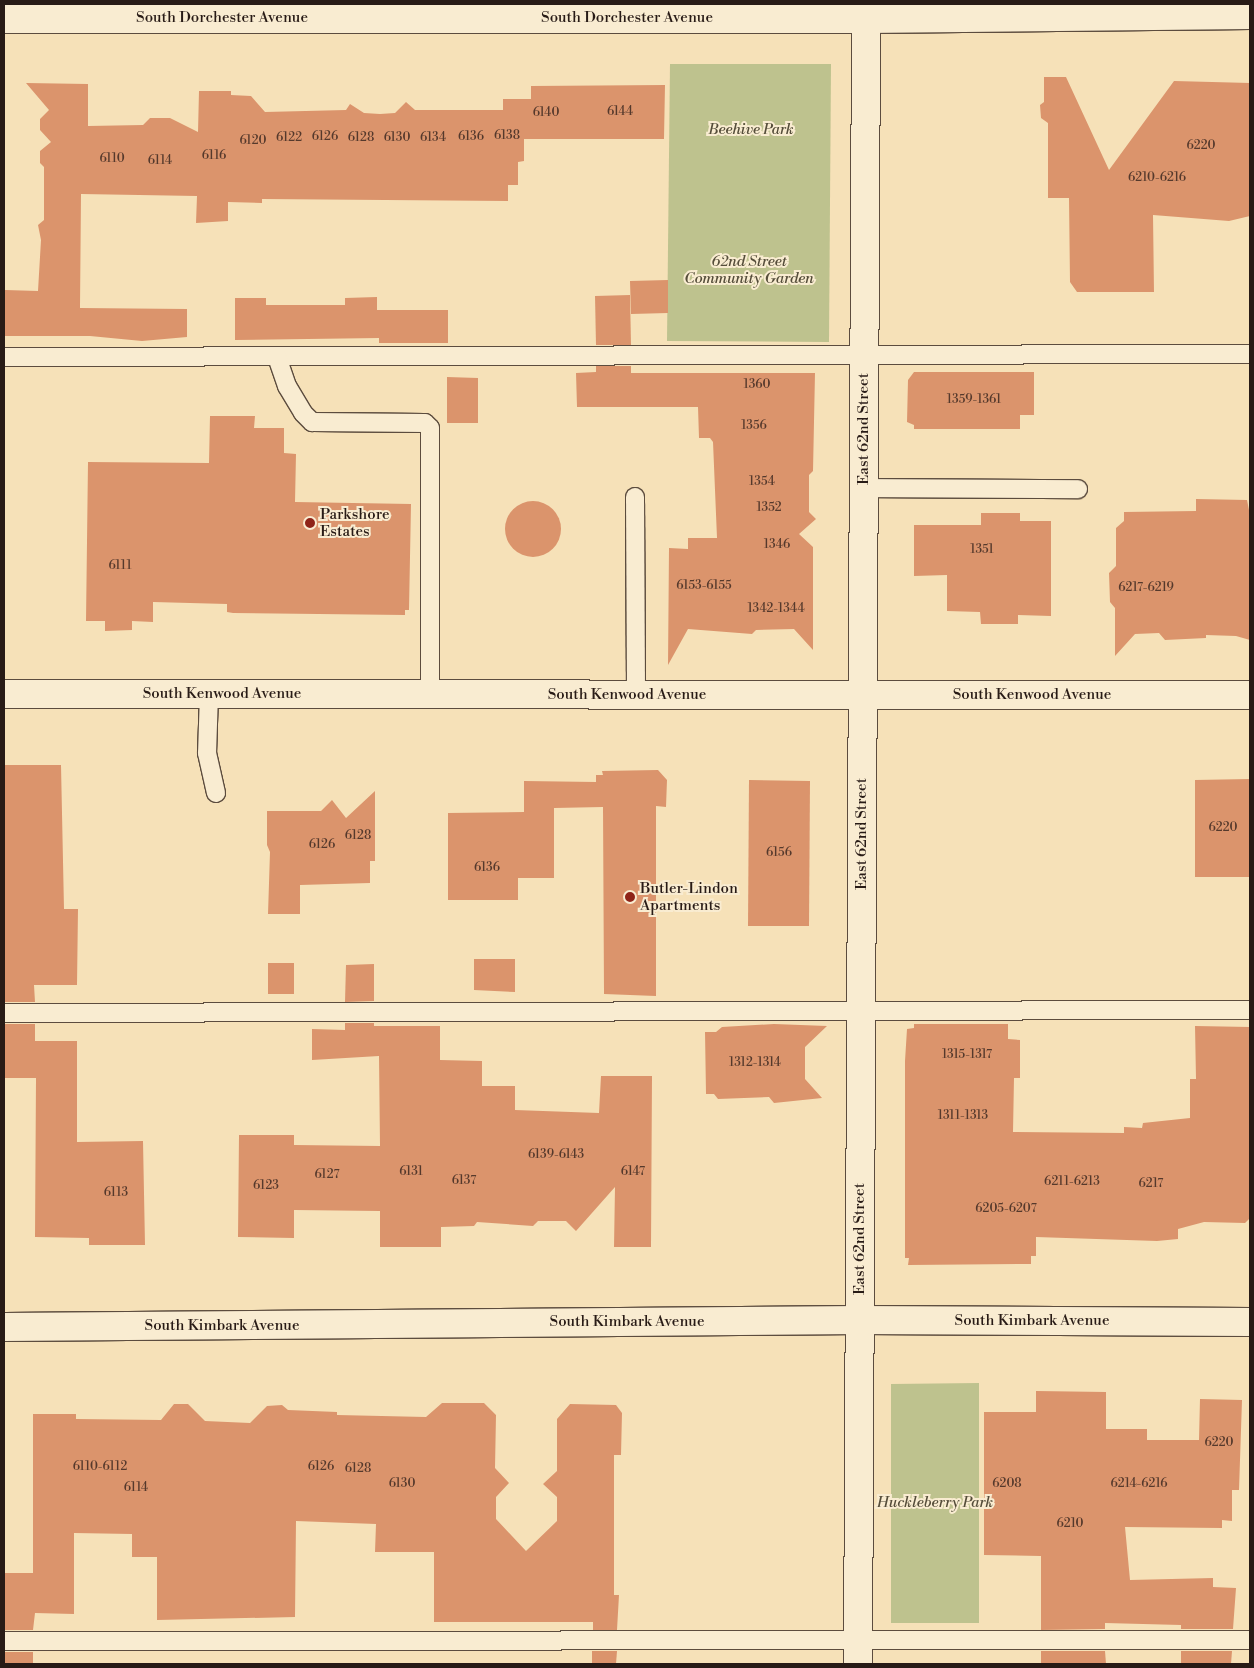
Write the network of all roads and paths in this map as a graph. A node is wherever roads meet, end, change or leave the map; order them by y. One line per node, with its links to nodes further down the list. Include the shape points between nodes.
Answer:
1 (1101, 10): 4 (street, South Dorchester Avenue); 5 (street, South Dorchester Avenue)
2 (387, 11): 3 (street, South Dorchester Avenue); 6 (street, South Dorchester Avenue)
3 (621, 11): 4 (street, South Dorchester Avenue)
4 (866, 11): 8 (street, East 62nd Street)
5 (1250, 15)
6 (4, 19)
7 (1250, 354): 8 (lane)
8 (864, 356): 10 (lane); 11 (street, East 62nd Street)
9 (4, 357): 10 (lane)
10 (277, 357): 16 (lane, via 287,386 312,422 425,423 430,428)
11 (863, 488): 12 (lane); 19 (street, East 62nd Street)
12 (1078, 489)
13 (635, 497): 17 (lane)
14 (4, 694): 15 (street, South Kenwood Avenue)
15 (209, 694): 16 (street, South Kenwood Avenue); 20 (lane, via 207,753)
16 (430, 695): 17 (street, South Kenwood Avenue)
17 (636, 695): 19 (street, South Kenwood Avenue)
18 (1250, 695): 19 (street, South Kenwood Avenue)
19 (862, 696): 22 (street, East 62nd Street)
20 (216, 793)
21 (1250, 1010): 22 (lane)
22 (862, 1011): 23 (lane); 24 (street, East 62nd Street)
23 (4, 1013)
24 (860, 1320): 25 (street, South Kimbark Avenue); 26 (street, South Kimbark Avenue); 29 (street, East 62nd Street)
25 (1250, 1322)
26 (4, 1327)
27 (1250, 1640): 29 (lane)
28 (4, 1641): 29 (lane)
29 (858, 1651)

